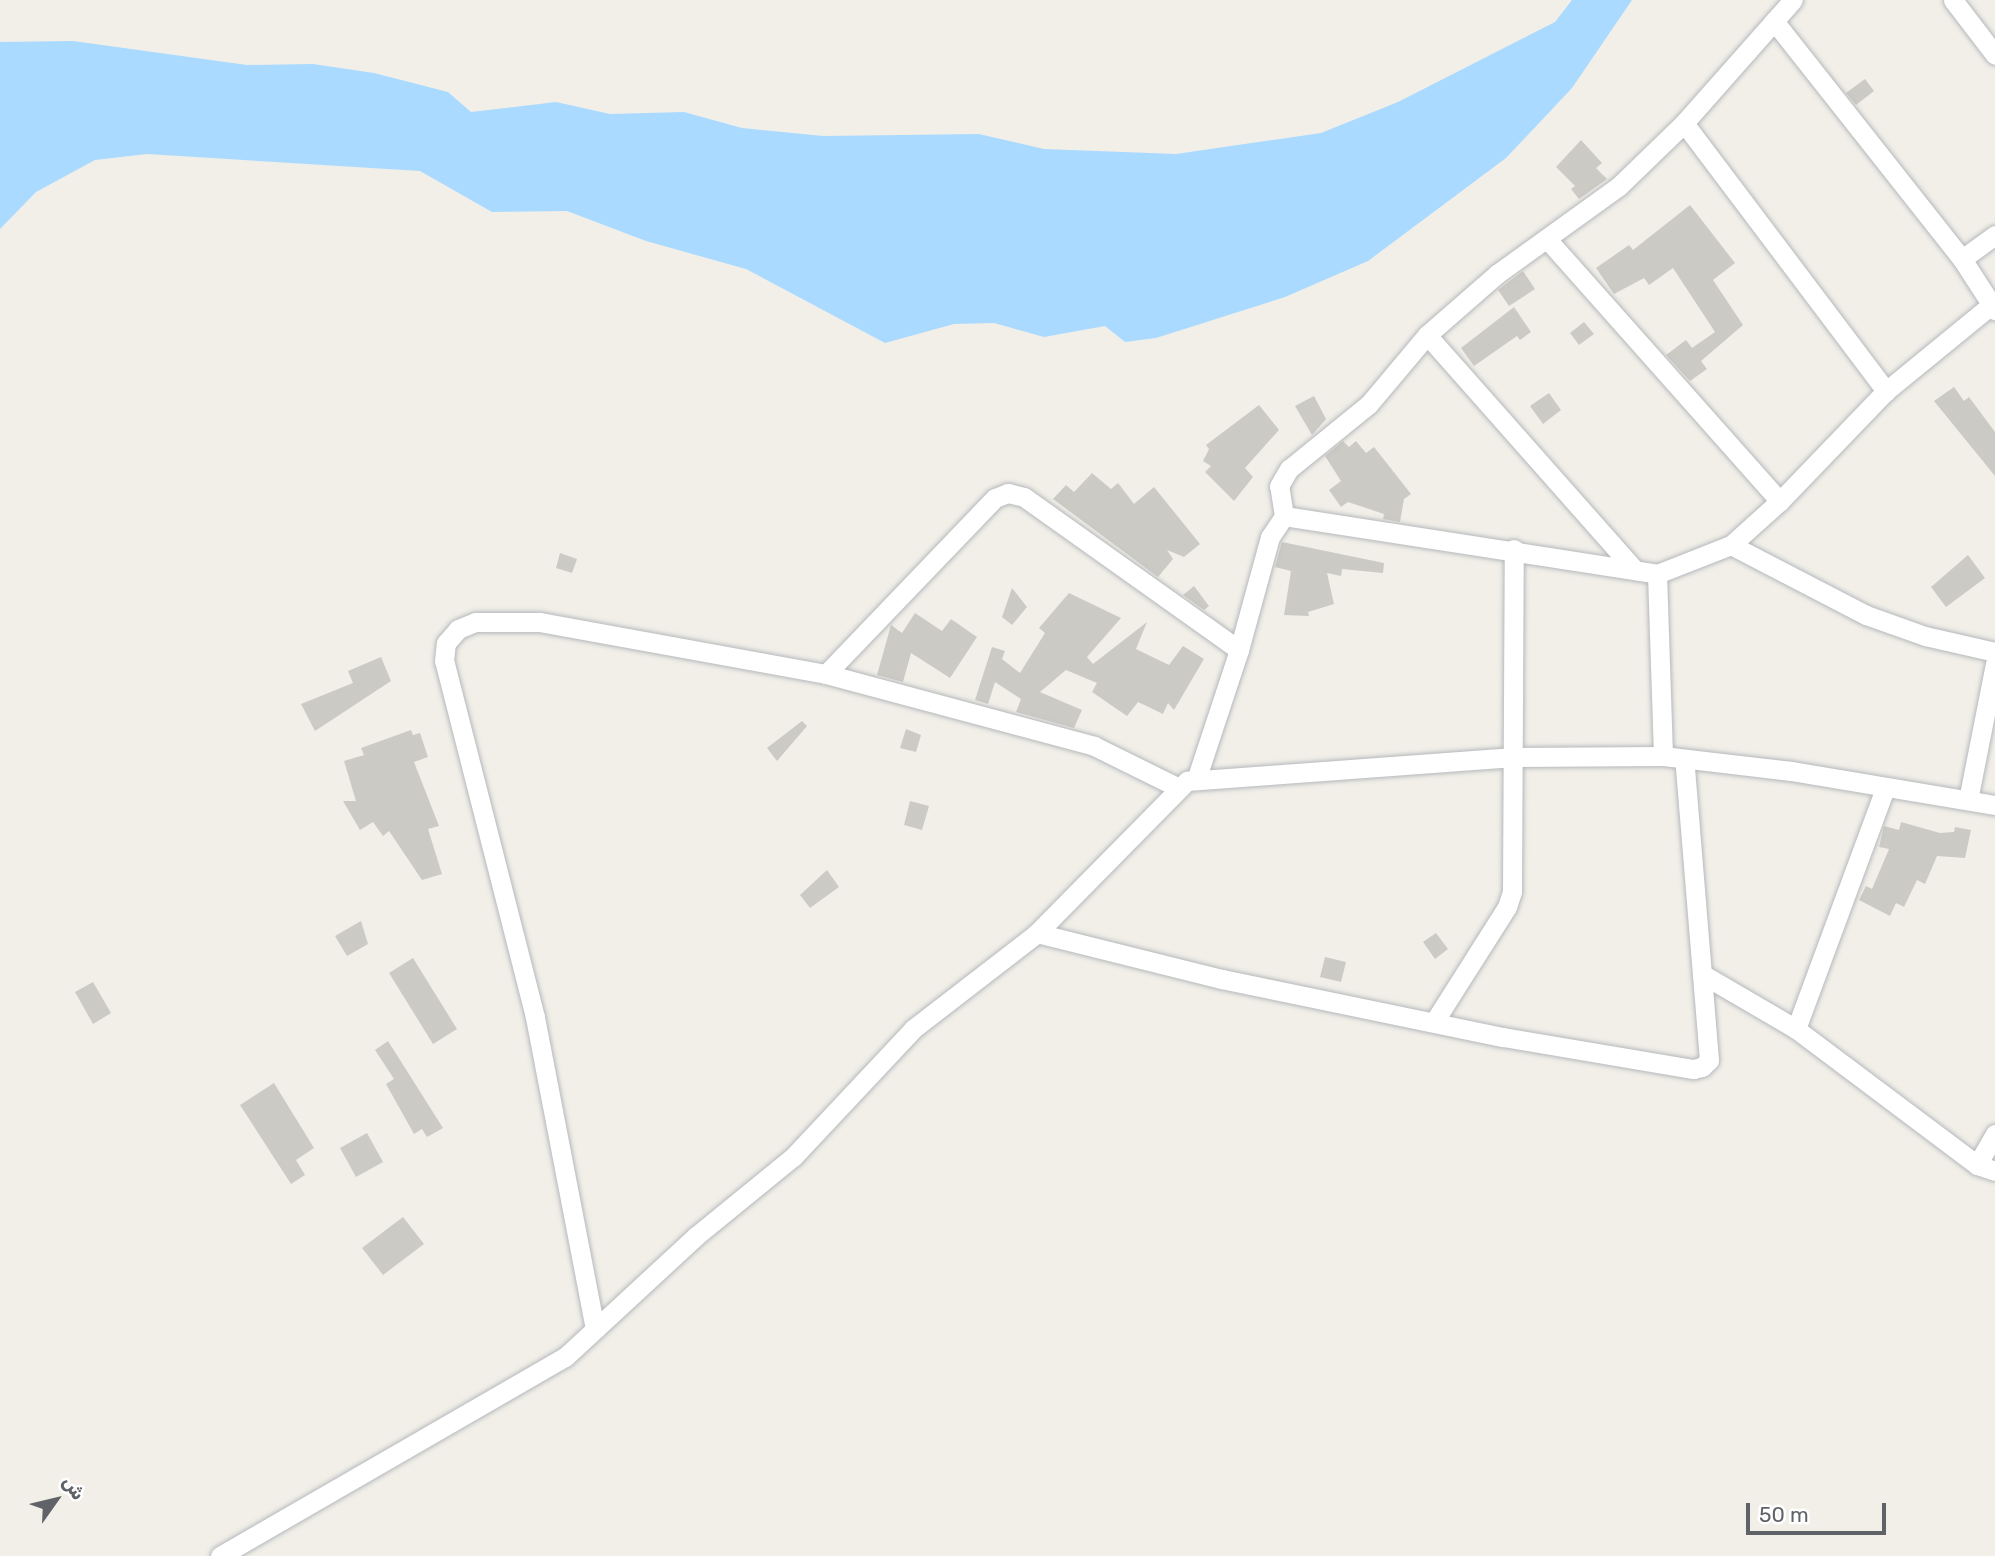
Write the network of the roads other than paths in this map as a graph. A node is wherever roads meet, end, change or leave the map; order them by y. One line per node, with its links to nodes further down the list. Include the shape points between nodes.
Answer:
1 (1793, 0): 3 (street)
2 (1952, 0): 4 (street)
3 (1774, 21): 5 (street); 8 (street)
4 (1995, 55)
5 (1684, 123): 7 (street, via 1619,186); 11 (street)
6 (1995, 234): 8 (street)
7 (1547, 239): 10 (street, via 1497,274); 12 (street)
8 (1962, 259): 9 (street)
9 (1993, 308): 11 (street)
10 (1427, 335): 13 (street, via 1369,404 1289,469 1279,486); 16 (street)
11 (1886, 391): 12 (street)
12 (1780, 501): 14 (street)
13 (1284, 516): 15 (street); 18 (street, via 1270,537)
14 (1731, 545): 17 (street); 19 (street, via 1866,615 1925,636)
15 (1514, 549): 16 (street); 23 (street)
16 (1635, 570): 17 (street)
17 (1657, 574): 22 (street)
18 (1239, 650): 21 (street, via 1024,497 1008,493 995,498); 25 (street)
19 (1995, 652)
20 (1995, 664): 28 (street)
21 (825, 674): 26 (street, via 1094,746); 36 (street, via 540,622 475,622 458,629 446,643 444,660 536,1017)
22 (1663, 756): 23 (street); 24 (street)
23 (1514, 757): 25 (street); 32 (street, via 1513,892)
24 (1684, 759): 27 (street); 31 (street)
25 (1197, 777): 26 (street)
26 (1179, 788): 30 (street)
27 (1885, 788): 28 (street); 33 (street)
28 (1968, 800): 29 (street)
29 (1995, 805)
30 (1037, 933): 32 (street, via 1222,979); 36 (street, via 913,1029 793,1157 696,1236)
31 (1702, 974): 32 (street, via 1709,1060 1693,1069); 33 (street)
32 (1434, 1022)
33 (1796, 1029): 35 (street)
34 (1995, 1134): 35 (street)
35 (1986, 1168)
36 (595, 1329): 37 (street, via 565,1357)
37 (220, 1556)

